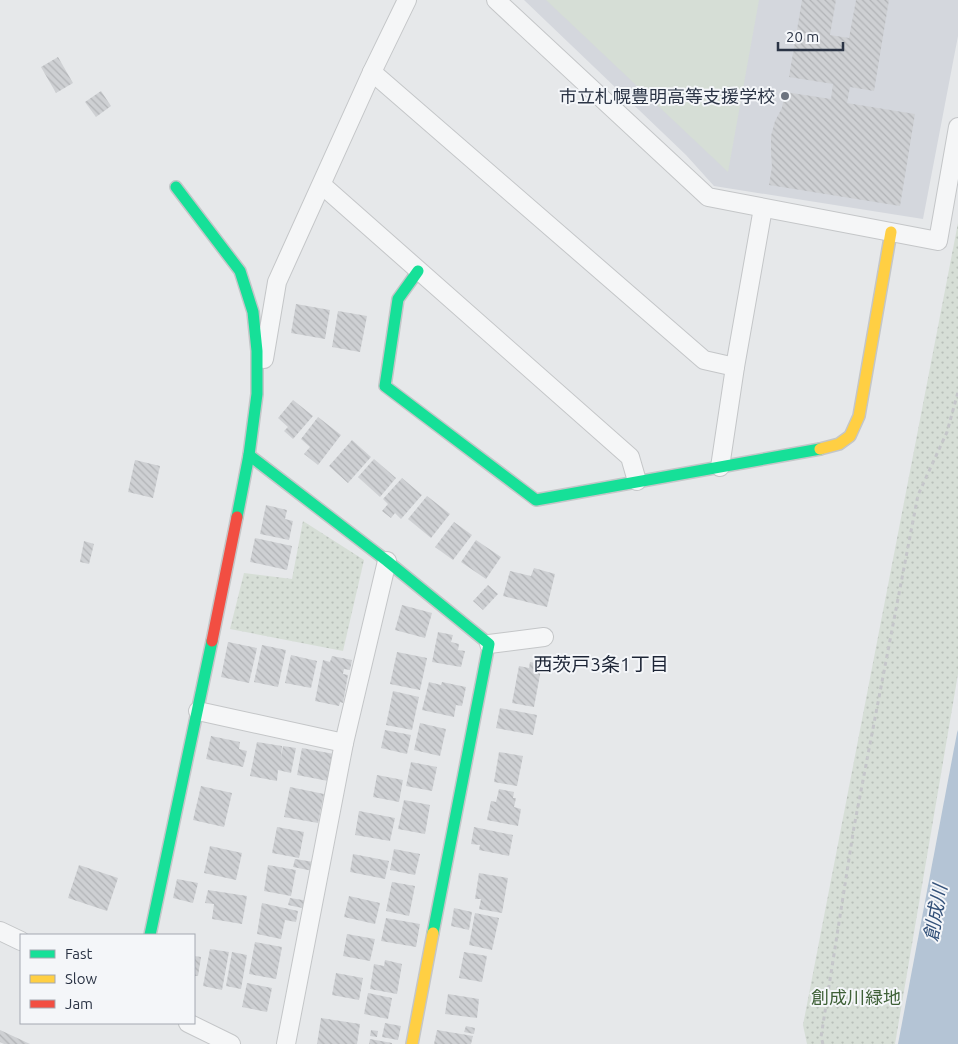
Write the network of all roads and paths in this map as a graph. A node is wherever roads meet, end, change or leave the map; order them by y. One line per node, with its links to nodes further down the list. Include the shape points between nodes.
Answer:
1 (407, 0): 3 (street)
2 (496, 0): 7 (street, via 708,198)
3 (372, 72): 5 (street); 10 (street, via 704,360)
4 (958, 127): 8 (street, via 938,241)
5 (322, 185): 9 (street); 12 (street, via 277,282)
6 (176, 187): 12 (street, via 240,271 253,312)
7 (763, 208): 8 (street); 10 (street)
8 (891, 232): 14 (street, via 859,416 850,436 839,444 815,450)
9 (418, 271): 15 (street, via 630,457); 15 (street, via 398,299 386,386 536,500)
10 (735, 367): 14 (street)
11 (958, 392): 28 (path, via 947,432 918,495 854,827 821,1037)
12 (257, 394): 13 (street)
13 (249, 455): 16 (street); 19 (street)
14 (720, 467): 15 (street)
15 (637, 481)
16 (386, 561): 18 (street); 20 (street)
17 (544, 637): 18 (street)
18 (489, 644): 27 (street)
19 (198, 711): 20 (street); 22 (street)
20 (344, 743): 26 (street)
21 (0, 931): 23 (street)
22 (150, 934)
23 (20, 941)
24 (190, 1024): 25 (street)
25 (231, 1044)
26 (286, 1044)
27 (412, 1044)
28 (823, 1044)

